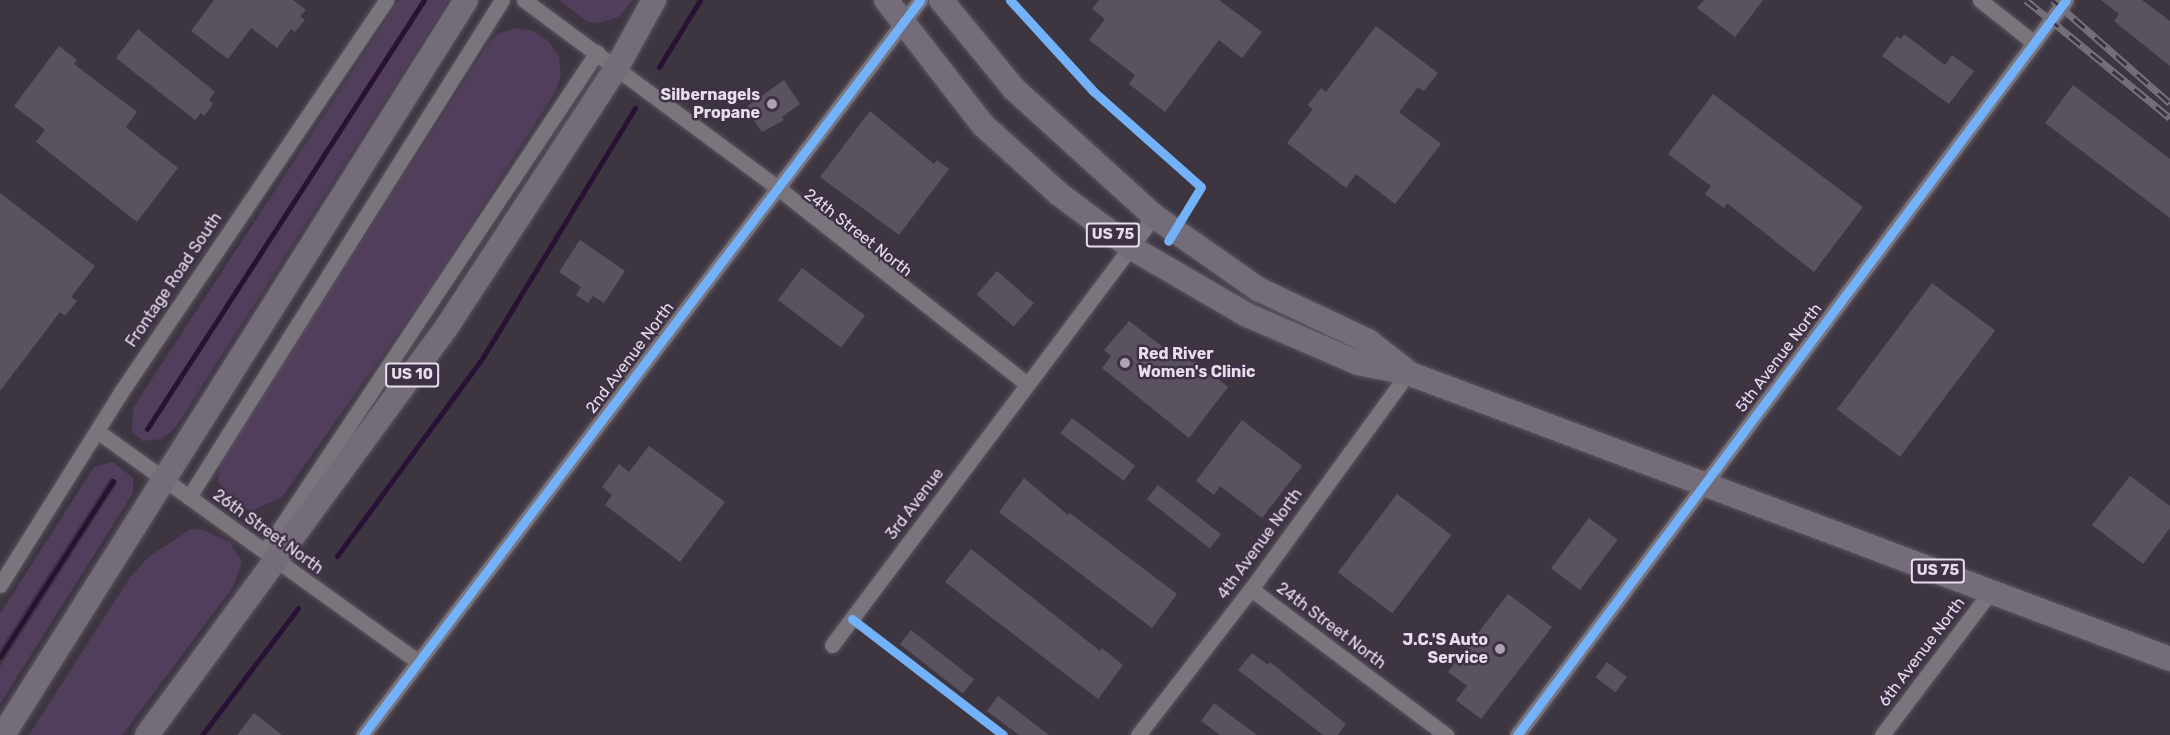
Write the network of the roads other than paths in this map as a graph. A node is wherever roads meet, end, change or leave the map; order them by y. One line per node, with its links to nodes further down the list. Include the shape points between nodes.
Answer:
1 (386, 0): 20 (street, Frontage Road South, via 305,115)
2 (466, 0): 21 (main road)
3 (502, 0): 23 (street)
4 (525, 0): 13 (street, 24th Street North)
5 (654, 0): 14 (main road, US 10)
6 (886, 0): 11 (main road, US 75)
7 (920, 0): 11 (street, 2nd Avenue North)
8 (941, 0): 16 (main road, US 75, via 1014,89)
9 (1980, 0): 12 (street)
10 (2066, 0): 12 (street, 5th Avenue North)
11 (902, 24): 15 (street, 2nd Avenue North); 17 (main road, US 75, via 983,125 1059,194)
12 (2034, 43): 22 (street, 5th Avenue North)
13 (597, 52): 14 (street, 24th Street North); 24 (street)
14 (617, 67): 15 (street, 24th Street North); 24 (main road, US 10, via 446,328)
15 (778, 188): 19 (street, 24th Street North); 30 (street, 2nd Avenue North)
16 (1154, 216): 17 (street, 3rd Avenue); 18 (main road, US 75, via 1258,289 1368,341)
17 (1130, 247): 18 (main road, US 75, via 1247,315 1358,363); 19 (street, 3rd Avenue)
18 (1408, 373): 22 (main road, US 75); 26 (street, 4th Avenue North)
19 (1027, 384): 28 (street, 3rd Avenue)
20 (97, 431): 21 (street, 26th Street North); 25 (street, Frontage Road South)
21 (164, 479): 23 (street, 26th Street North); 31 (main road)
22 (1705, 483): 27 (main road, US 75); 36 (street, 5th Avenue North)
23 (189, 497): 24 (street, 26th Street North)
24 (271, 556): 30 (street, 26th Street North); 32 (main road, US 10)
25 (0, 585)
26 (1251, 589): 34 (street, 4th Avenue North); 35 (street, 24th Street North)
27 (1991, 591): 29 (main road, US 75); 37 (street, 6th Avenue North)
28 (832, 645)
29 (2170, 659)
30 (419, 662): 33 (street, 2nd Avenue North)
31 (3, 735)
32 (147, 735)
33 (363, 735)
34 (1138, 735)
35 (1446, 735)
36 (1516, 735)
37 (1882, 735)

